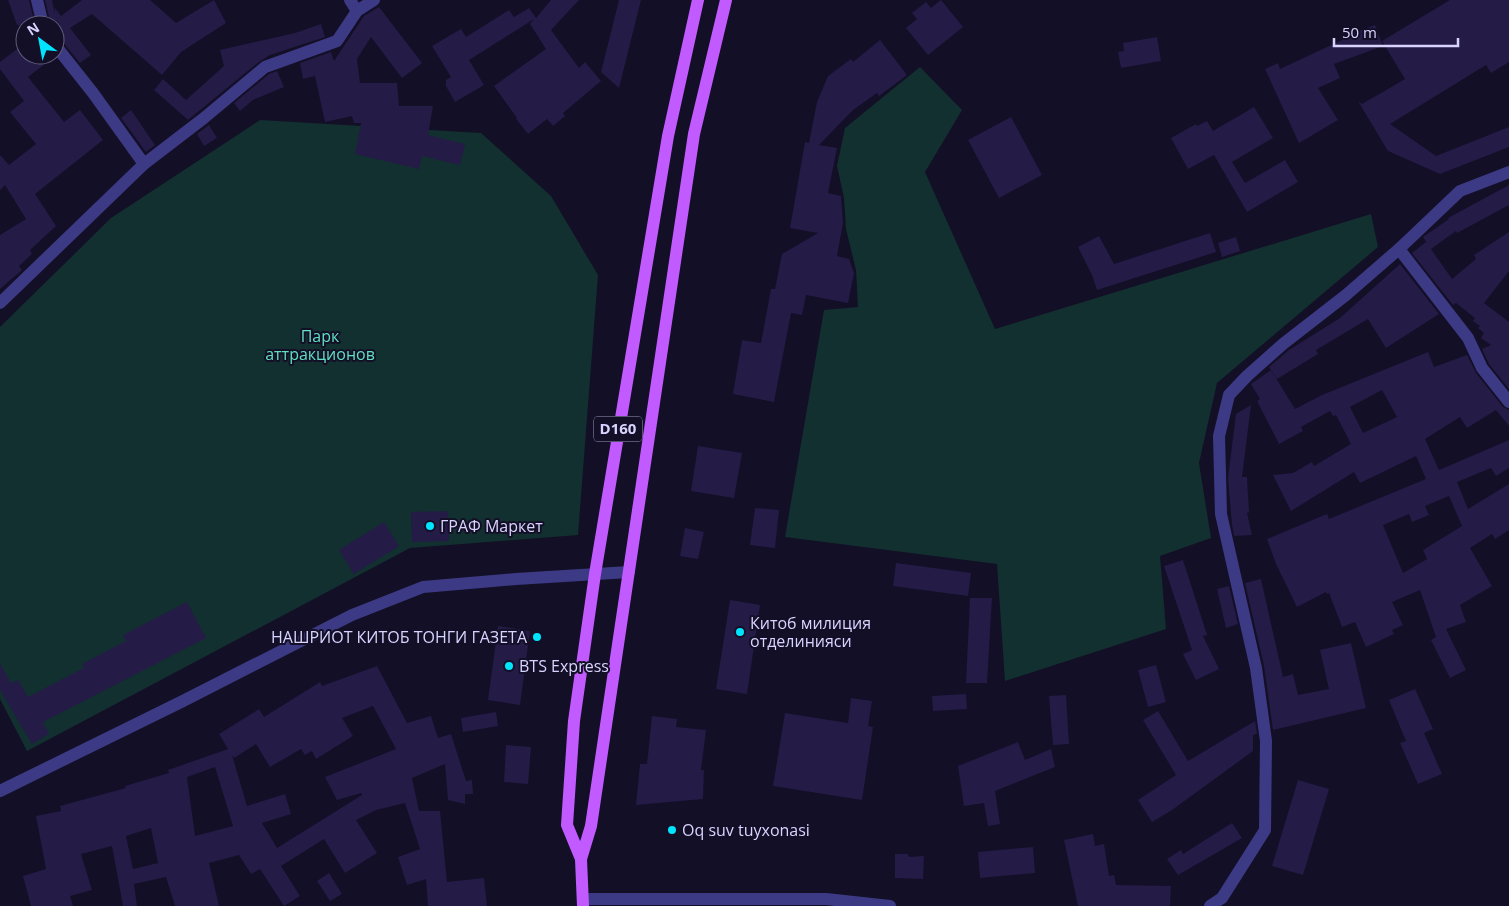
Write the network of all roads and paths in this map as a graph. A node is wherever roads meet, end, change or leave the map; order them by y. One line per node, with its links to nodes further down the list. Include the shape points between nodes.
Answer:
1 (37, 0): 6 (street)
2 (374, 0): 5 (street)
3 (698, 0): 14 (main road, D160, via 668,136)
4 (726, 0): 13 (main road, D160, via 694,134)
5 (354, 5): 8 (street, via 337,40 265,67)
6 (41, 15)
7 (65, 58): 8 (street)
8 (144, 164): 11 (street)
9 (1509, 172): 10 (street, via 1460,191)
10 (1399, 248): 12 (street, via 1468,338 1482,368); 19 (street, via 1276,350 1229,395 1218,436 1221,514 1256,668 1266,741 1265,830 1222,898)
11 (0, 303)
12 (1509, 402)
13 (629, 572): 14 (street); 16 (main road, D160, via 592,826)
14 (595, 574): 15 (street, via 423,587 352,615); 16 (main road, D160, via 574,722 567,825)
15 (0, 791)
16 (580, 859): 17 (main road, D160)
17 (583, 903): 18 (street, via 826,899)
18 (890, 906)
19 (1210, 906)

